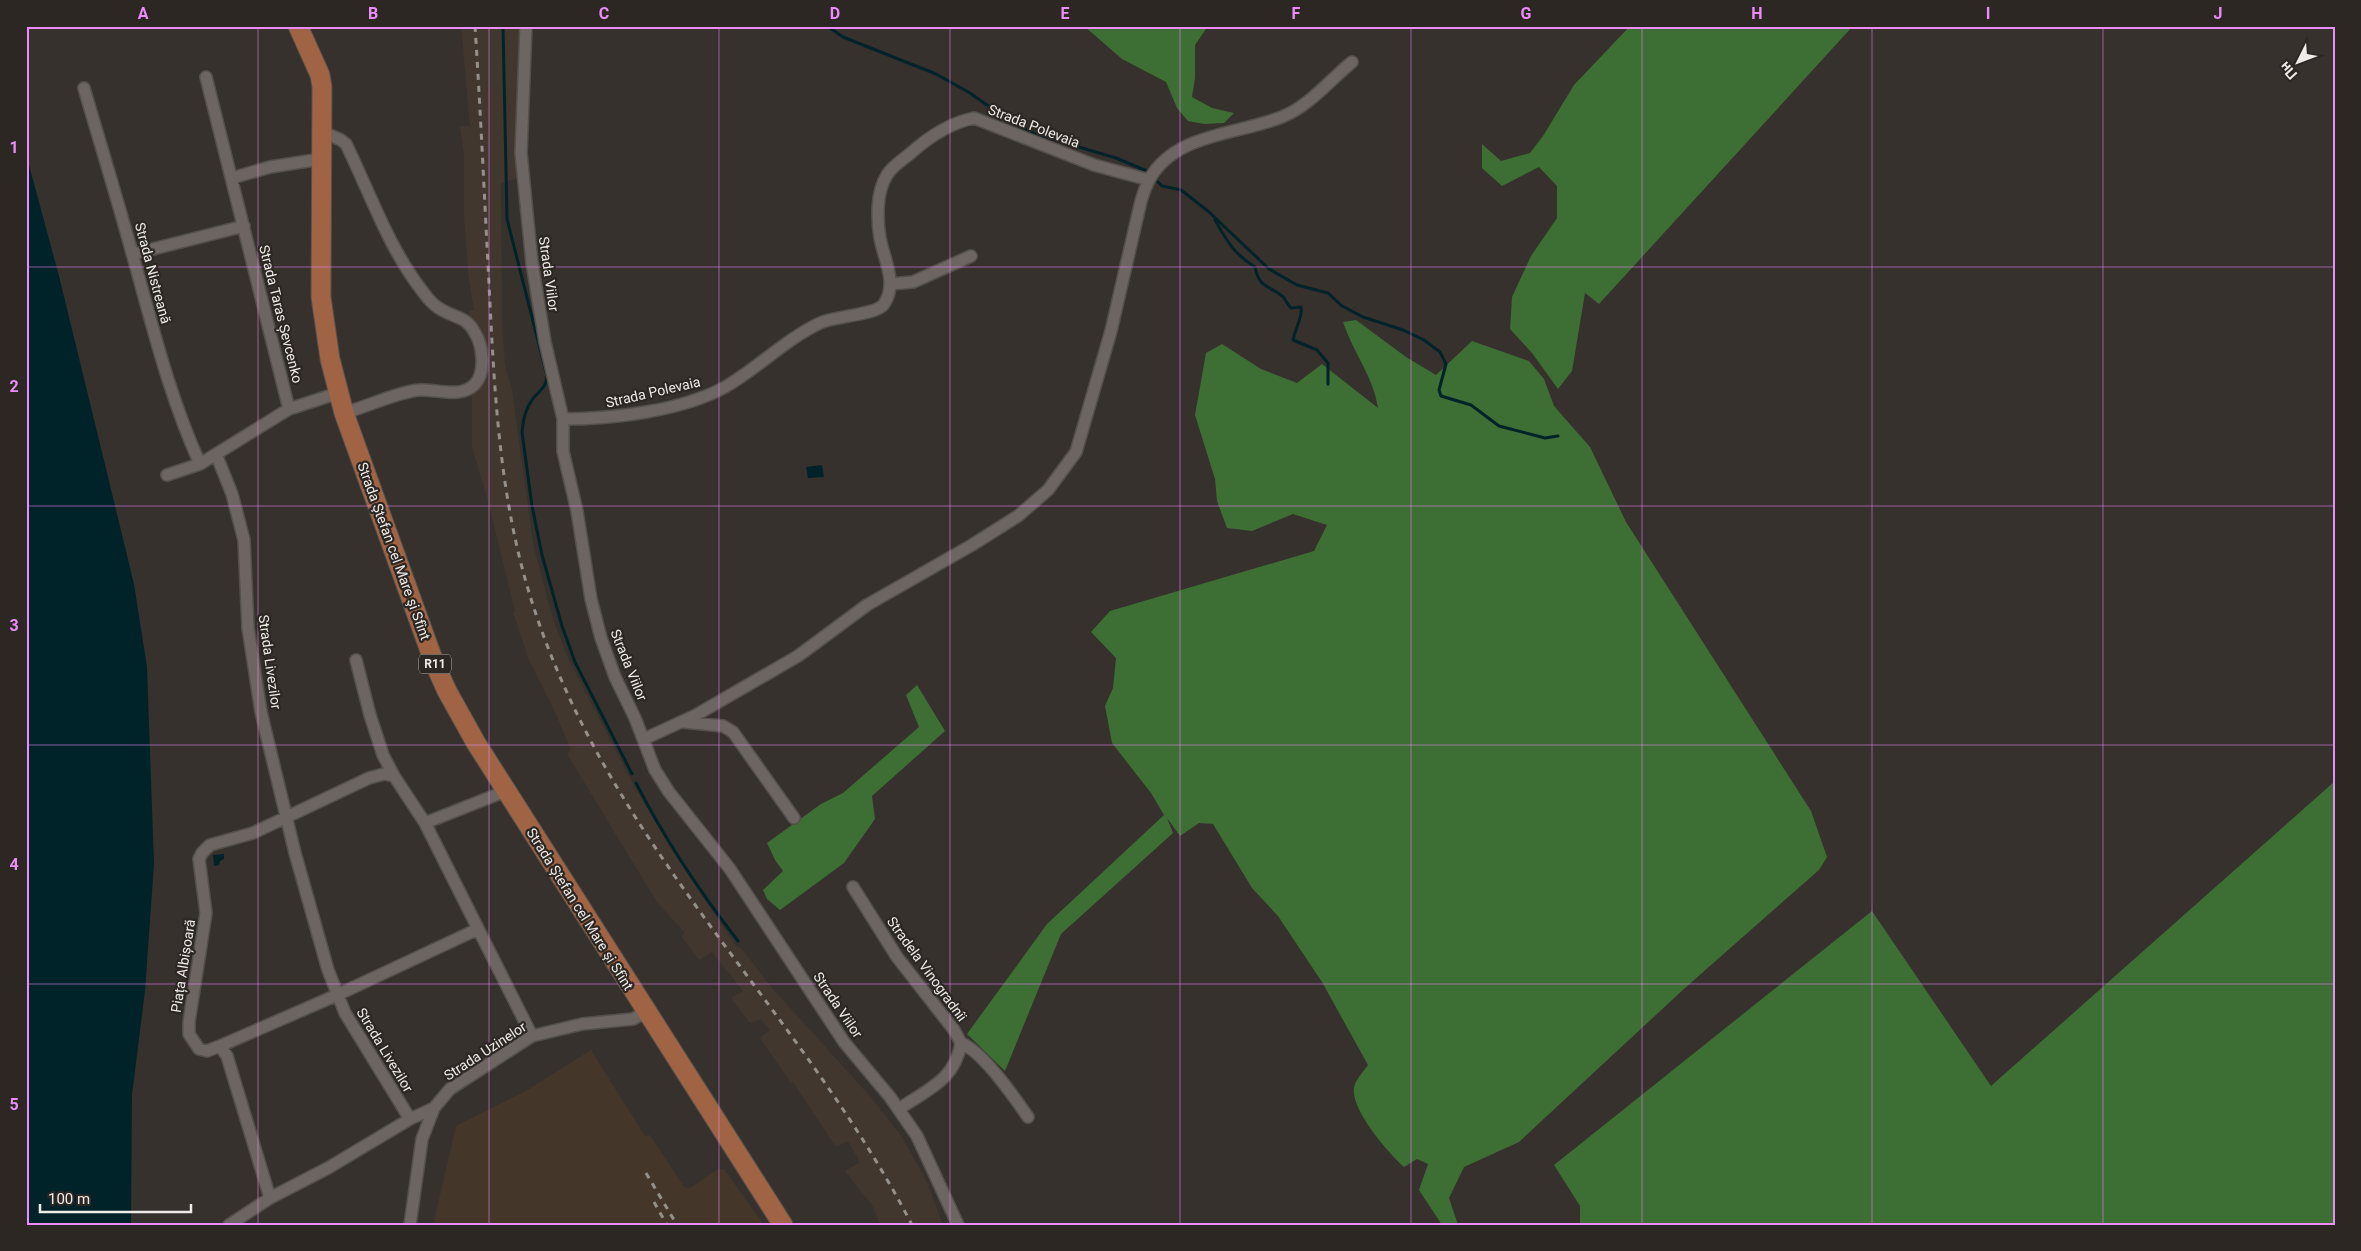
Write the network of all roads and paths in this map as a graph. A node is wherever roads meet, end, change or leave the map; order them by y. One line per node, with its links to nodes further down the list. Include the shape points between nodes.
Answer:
1 (298, 26): 6 (main road, Strada Ştefan cel Mare şi Sfînt / R11, via 320,75)
2 (526, 26): 17 (street, Strada Viilor, via 521,153 524,187 537,297)
3 (1352, 62): 9 (street, via 1294,110 1274,120 1186,147 1164,162)
4 (206, 77): 8 (street, Strada Taras Șevcenko)
5 (84, 88): 11 (street, Strada Nistreană)
6 (323, 132): 7 (main road, Strada Ştefan cel Mare şi Sfînt / R11); 16 (street, via 346,144 379,219 410,275 436,306 463,319 479,340 482,363 474,385 465,390 412,391)
7 (321, 159): 8 (street, via 270,167); 14 (main road, Strada Ştefan cel Mare şi Sfînt / R11, via 321,297)
8 (232, 178): 10 (street, Strada Taras Șevcenko)
9 (1149, 180): 13 (street, Strada Polevaia, via 1094,165 974,118 959,121 924,141 887,174 880,200 879,226); 22 (street, via 1076,452 1048,490 1018,516 867,605 798,656)
10 (244, 226): 11 (street); 15 (street, Strada Taras Șevcenko)
11 (133, 254): 19 (street, Strada Nistreană, via 161,364)
12 (971, 256): 13 (street, via 913,282)
13 (890, 284): 17 (street, Strada Polevaia, via 880,309 820,323 710,394 618,418)
14 (338, 393): 15 (street); 16 (main road, Strada Ştefan cel Mare şi Sfînt / R11)
15 (289, 408): 18 (street)
16 (344, 413): 25 (main road, Strada Ştefan cel Mare şi Sfînt / R11, via 434,662 458,714)
17 (563, 420): 23 (street, Strada Viilor, via 563,451 594,614 615,677)
18 (216, 454): 19 (street); 26 (street, Strada Livezilor, via 232,494 244,540 250,642 261,712)
19 (200, 464): 20 (street)
20 (167, 475)
21 (356, 660): 24 (street, via 383,755)
22 (681, 721): 23 (street); 27 (street, via 723,726 733,732)
23 (644, 739): 37 (street, Strada Viilor, via 655,770 669,792 730,869 844,1042)
24 (394, 776): 26 (street, via 384,774 369,778); 28 (street)
25 (506, 791): 28 (street); 32 (main road, Strada Ştefan cel Mare şi Sfînt / R11)
26 (287, 816): 31 (street, Strada Livezilor); 35 (street, Piața Albișoară, via 253,833 210,845 202,853 199,866 206,913 189,1034 199,1050)
27 (794, 818)
28 (425, 823): 30 (street)
29 (853, 887): 34 (street, Stradela Vinogradnîi, via 897,957)
30 (478, 928): 31 (street); 33 (street)
31 (337, 995): 35 (street); 39 (street, Strada Livezilor)
32 (646, 1012): 33 (street, Strada Uzinelor, via 633,1019 582,1024); 43 (main road, Strada Ştefan cel Mare şi Sfînt / R11)
33 (532, 1036): 36 (street, Strada Uzinelor, via 450,1089)
34 (961, 1043): 37 (street, Stradela Vinogradnîi, via 947,1076); 38 (street, Stradela Vinogradnîi, via 974,1051)
35 (220, 1046): 40 (street, via 227,1056)
36 (434, 1108): 39 (street); 42 (street, Strada Uzinelor, via 417,1162)
37 (899, 1109): 44 (street, Strada Viilor, via 926,1152)
38 (1028, 1117)
39 (410, 1119): 40 (street)
40 (270, 1198): 41 (street)
41 (229, 1225)
42 (410, 1225)
43 (783, 1225)
44 (958, 1225)

